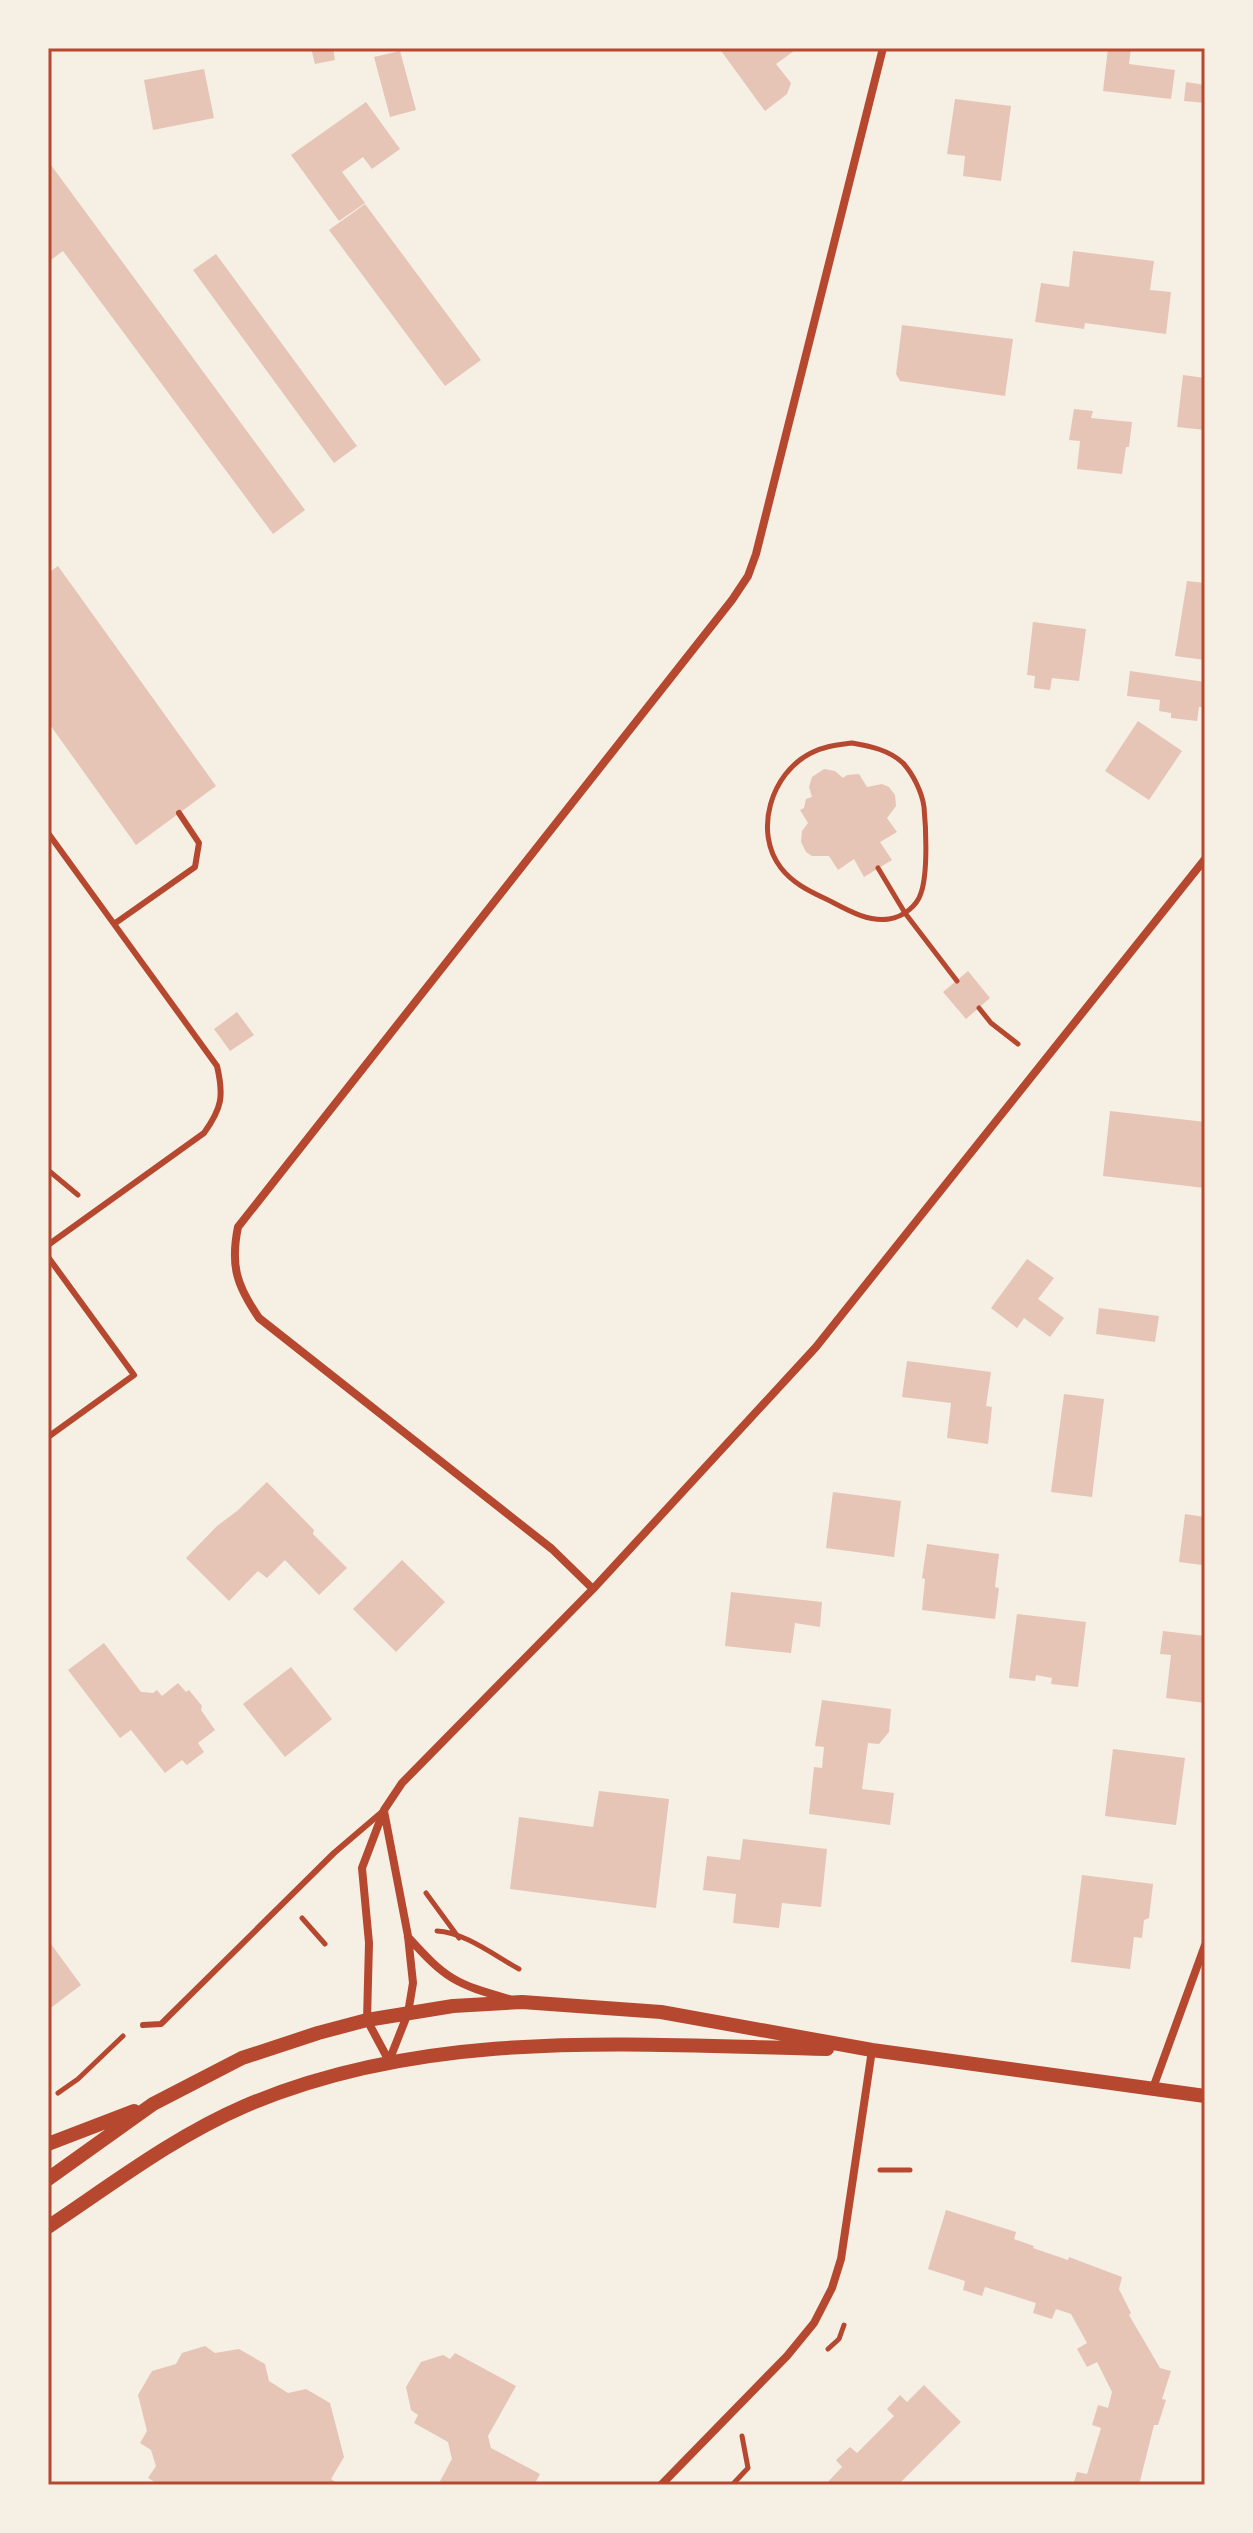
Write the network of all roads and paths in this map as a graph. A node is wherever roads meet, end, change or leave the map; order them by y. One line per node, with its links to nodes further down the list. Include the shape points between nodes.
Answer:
1 (883, 48): 16 (street, via 748,576 238,1227 234,1246 237,1281 259,1318 552,1549)
2 (179, 813): 7 (lane, via 199,843 195,867)
3 (48, 833): 7 (lane)
4 (1205, 859): 16 (street, via 816,1347)
5 (878, 868): 6 (path)
6 (905, 913): 6 (path, via 921,894 924,873 924,805 915,780 902,762 869,746 831,745 810,753 788,769 773,794 767,821 771,853 798,885 853,913 886,919); 8 (path)
7 (114, 924): 12 (lane, via 217,1066 223,1090 218,1114 204,1133)
8 (957, 981)
9 (979, 1008): 10 (path)
10 (1018, 1044)
11 (48, 1170): 12 (path)
12 (93, 1213): 13 (lane)
13 (48, 1245)
14 (48, 1257): 15 (lane, via 134,1375)
15 (48, 1437)
16 (593, 1589): 17 (street, via 402,1783)
17 (384, 1810): 18 (lane); 20 (street); 26 (street, via 362,1868 369,1943)
18 (285, 1900): 21 (path); 27 (lane, via 161,2024)
19 (430, 1931): 23 (path, via 446,1931)
20 (408, 1936): 24 (street, via 443,1974 467,1988); 25 (street, via 413,1983)
21 (325, 1944)
22 (1205, 1945): 31 (street)
23 (519, 1969)
24 (522, 2002): 25 (street); 29 (street, via 661,2012)
25 (408, 2013): 26 (street); 30 (street)
26 (367, 2020): 30 (street); 34 (street, via 242,2058)
27 (143, 2025)
28 (117, 2039): 32 (path)
29 (872, 2050): 30 (street, via 523,2047); 31 (street); 40 (street, via 841,2259 832,2288 814,2323 787,2356)
30 (389, 2061): 39 (street, via 241,2107)
31 (1153, 2088): 33 (street)
32 (58, 2093)
33 (1205, 2096)
34 (153, 2104): 35 (street); 38 (street)
35 (48, 2144)
36 (880, 2170): 37 (path)
37 (910, 2170)
38 (48, 2179)
39 (48, 2227)
40 (661, 2485)

